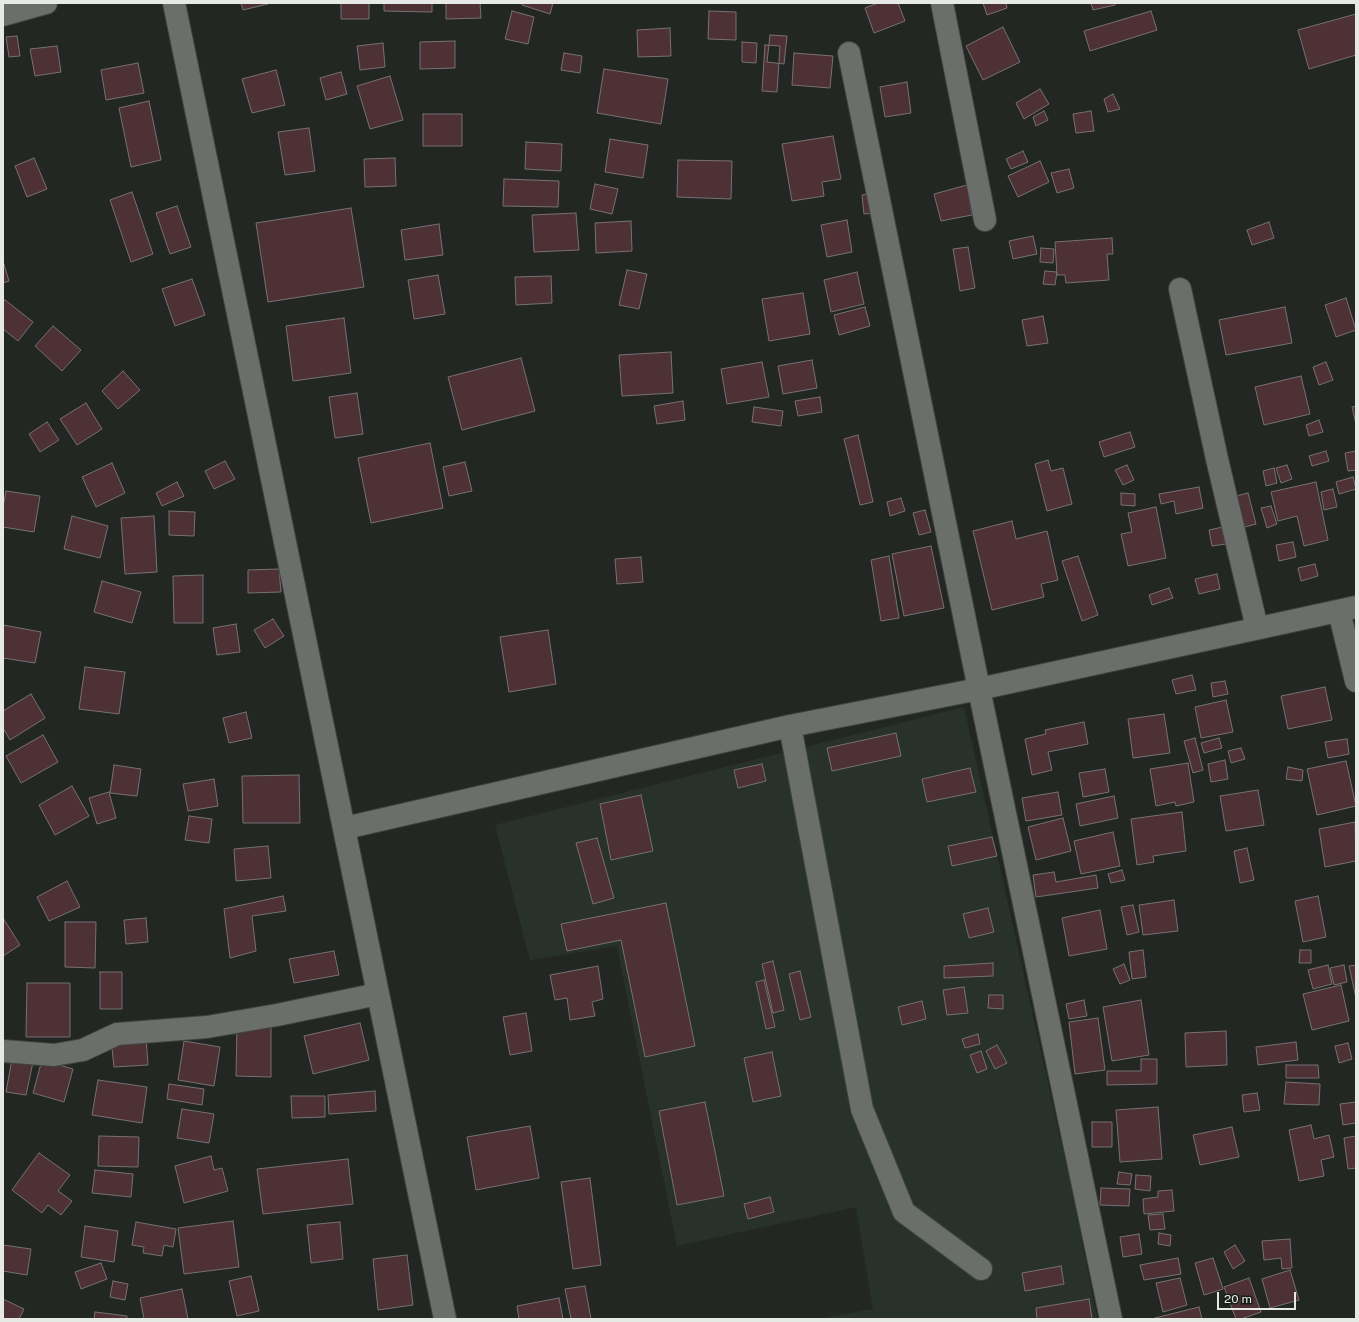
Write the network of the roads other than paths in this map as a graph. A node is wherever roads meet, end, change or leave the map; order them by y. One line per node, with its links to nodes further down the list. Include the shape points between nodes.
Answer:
1 (46, 3): 4 (street)
2 (174, 3): 13 (street)
3 (942, 3): 6 (street)
4 (3, 15)
5 (849, 53): 11 (street)
6 (985, 220)
7 (1180, 289): 9 (street)
8 (1348, 609): 9 (street); 10 (street)
9 (1257, 628): 11 (street)
10 (1356, 681)
11 (978, 689): 12 (street); 18 (street)
12 (790, 726): 13 (street); 16 (street, via 862,1109 904,1212)
13 (345, 828): 14 (street)
14 (378, 994): 15 (street, via 207,1027 117,1034 83,1050 54,1055); 17 (street)
15 (3, 1051)
16 (981, 1269)
17 (445, 1319)
18 (1111, 1319)

